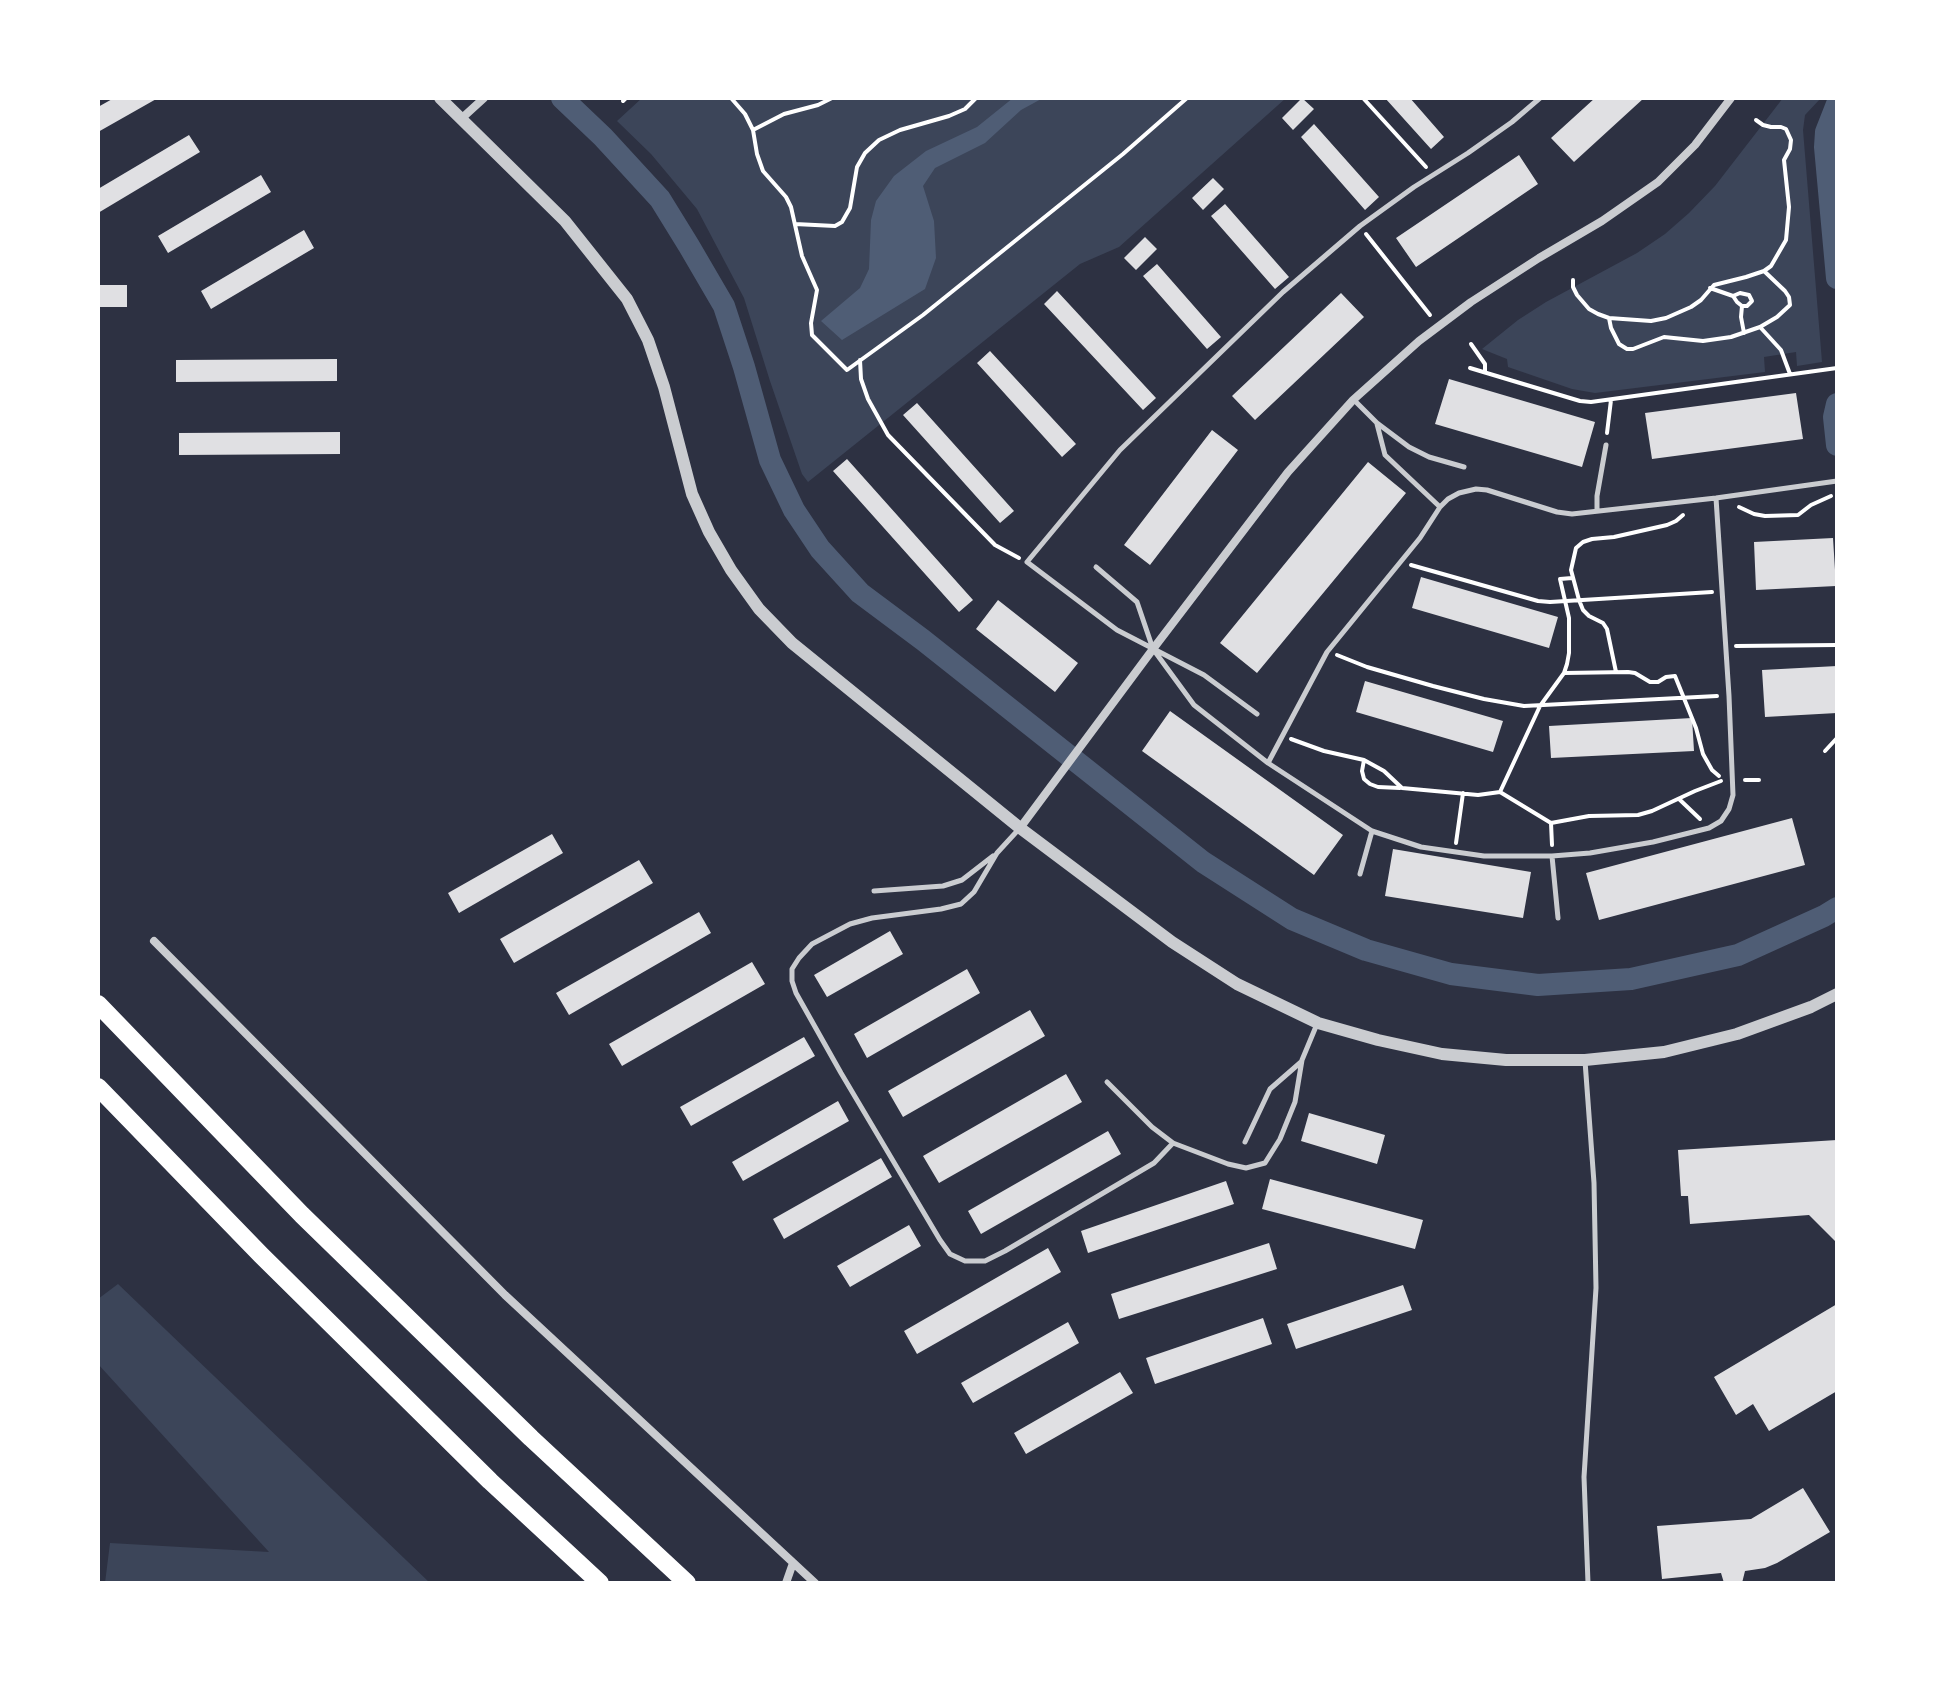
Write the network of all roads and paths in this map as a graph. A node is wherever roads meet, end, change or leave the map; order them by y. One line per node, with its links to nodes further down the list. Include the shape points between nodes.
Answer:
1 (440, 98): 10 (street)
2 (484, 98): 10 (street)
3 (731, 98): 12 (path)
4 (832, 98): 12 (path)
5 (976, 98): 14 (path, via 949,116 879,140 857,167 850,208 842,222)
6 (1187, 98): 26 (path, via 947,296)
7 (1363, 98): 13 (path)
8 (1540, 98): 13 (lane)
9 (1731, 98): 22 (street, via 1658,182)
10 (461, 119): 71 (street, via 565,221 627,299 664,387 692,494 731,570 759,609 792,643)
11 (1756, 120): 16 (path, via 1786,129 1791,140 1784,160 1786,240)
12 (753, 130): 14 (path, via 763,171 786,197)
13 (1433, 175): 15 (lane)
14 (795, 224): 26 (path, via 817,290 812,335 847,370)
15 (1360, 226): 22 (path); 42 (lane, via 1283,292 1120,450)
16 (1764, 271): 18 (path); 23 (path, via 1790,301)
17 (1573, 280): 21 (path, via 1589,309)
18 (1710, 288): 19 (path); 21 (path, via 1691,307 1666,318)
19 (1733, 296): 20 (path); 20 (path, via 1751,298 1751,304)
20 (1742, 306): 24 (path)
21 (1609, 318): 24 (path, via 1619,344 1627,349 1664,337 1703,341)
22 (1439, 326): 31 (street)
23 (1760, 327): 24 (path); 30 (path, via 1781,350)
24 (1744, 333)
25 (1471, 344): 29 (path)
26 (860, 360): 42 (path, via 868,399 888,435 995,545)
27 (1470, 368): 29 (path)
28 (1837, 368): 30 (path)
29 (1485, 372): 32 (path, via 1580,401)
30 (1790, 374): 32 (path)
31 (1353, 400): 33 (lane); 51 (street, via 1288,472)
32 (1611, 400): 34 (path)
33 (1377, 423): 35 (lane, via 1415,451); 40 (lane, via 1385,455)
34 (1606, 445): 41 (lane)
35 (1464, 467)
36 (1837, 481): 38 (lane)
37 (1837, 495): 38 (path, via 1798,515 1765,516)
38 (1716, 498): 39 (lane); 46 (lane)
39 (1687, 501): 41 (lane); 45 (path, via 1683,515 1667,525 1583,542 1572,559)
40 (1440, 507): 41 (lane, via 1459,493 1476,489 1557,512); 43 (lane)
41 (1597, 510)
42 (1027, 562): 51 (lane, via 1117,630)
43 (1401, 562): 48 (path, via 1538,601); 52 (lane)
44 (1096, 567): 51 (lane, via 1137,602)
45 (1572, 578): 47 (path); 48 (path, via 1560,579)
46 (1722, 591): 47 (path); 50 (lane)
47 (1579, 600): 48 (path); 53 (path, via 1583,610 1607,629)
48 (1564, 601): 54 (path, via 1570,635)
49 (1837, 645): 50 (path)
50 (1725, 646): 55 (lane)
51 (1153, 649): 58 (lane, via 1204,675); 63 (lane, via 1194,705); 71 (street)
52 (1327, 652): 57 (path, via 1484,699); 59 (lane)
53 (1616, 672): 54 (path); 56 (path, via 1635,673 1650,682 1675,676)
54 (1564, 673): 57 (path)
55 (1729, 696): 56 (path); 64 (lane)
56 (1685, 698): 57 (path); 69 (path, via 1703,754 1724,780)
57 (1540, 706): 67 (path)
58 (1257, 714)
59 (1283, 736): 62 (path); 63 (lane)
60 (1835, 742): 61 (path)
61 (1825, 751)
62 (1364, 760): 66 (path); 66 (path, via 1362,771 1370,784)
63 (1268, 763): 73 (lane)
64 (1732, 780): 65 (path); 72 (lane, via 1729,809)
65 (1759, 780)
66 (1402, 788): 68 (path)
67 (1500, 792): 68 (path); 70 (path)
68 (1463, 793): 75 (path)
69 (1679, 799): 70 (path, via 1638,815); 72 (path)
70 (1551, 823): 76 (path)
71 (1020, 828): 74 (lane); 83 (street, via 1172,942 1237,984)
72 (1709, 828): 76 (lane)
73 (1372, 831): 75 (lane); 77 (lane)
74 (997, 853): 78 (lane, via 962,880 943,886); 89 (lane, via 961,904 850,924 812,944 792,969 796,993 940,1240 950,1254 965,1261 985,1261 1154,1163)
75 (1455, 853): 76 (lane)
76 (1552, 856): 79 (lane)
77 (1360, 874)
78 (874, 891)
79 (1558, 918)
80 (154, 941): 90 (street, via 505,1295)
81 (1837, 994): 85 (street, via 1737,1034 1664,1052)
82 (98, 1004): 92 (highway, via 302,1215)
83 (1318, 1023): 84 (lane); 85 (street, via 1442,1054)
84 (1302, 1060): 88 (lane, via 1270,1089); 89 (lane, via 1295,1102 1265,1163 1246,1168)
85 (1585, 1060): 95 (lane, via 1596,1288 1584,1477)
86 (1107, 1082): 89 (lane)
87 (98, 1087): 91 (highway, via 261,1255)
88 (1245, 1142)
89 (1173, 1143)
90 (793, 1563): 93 (street); 94 (street)
91 (600, 1583)
92 (687, 1583)
93 (786, 1583)
94 (815, 1583)
95 (1588, 1583)

